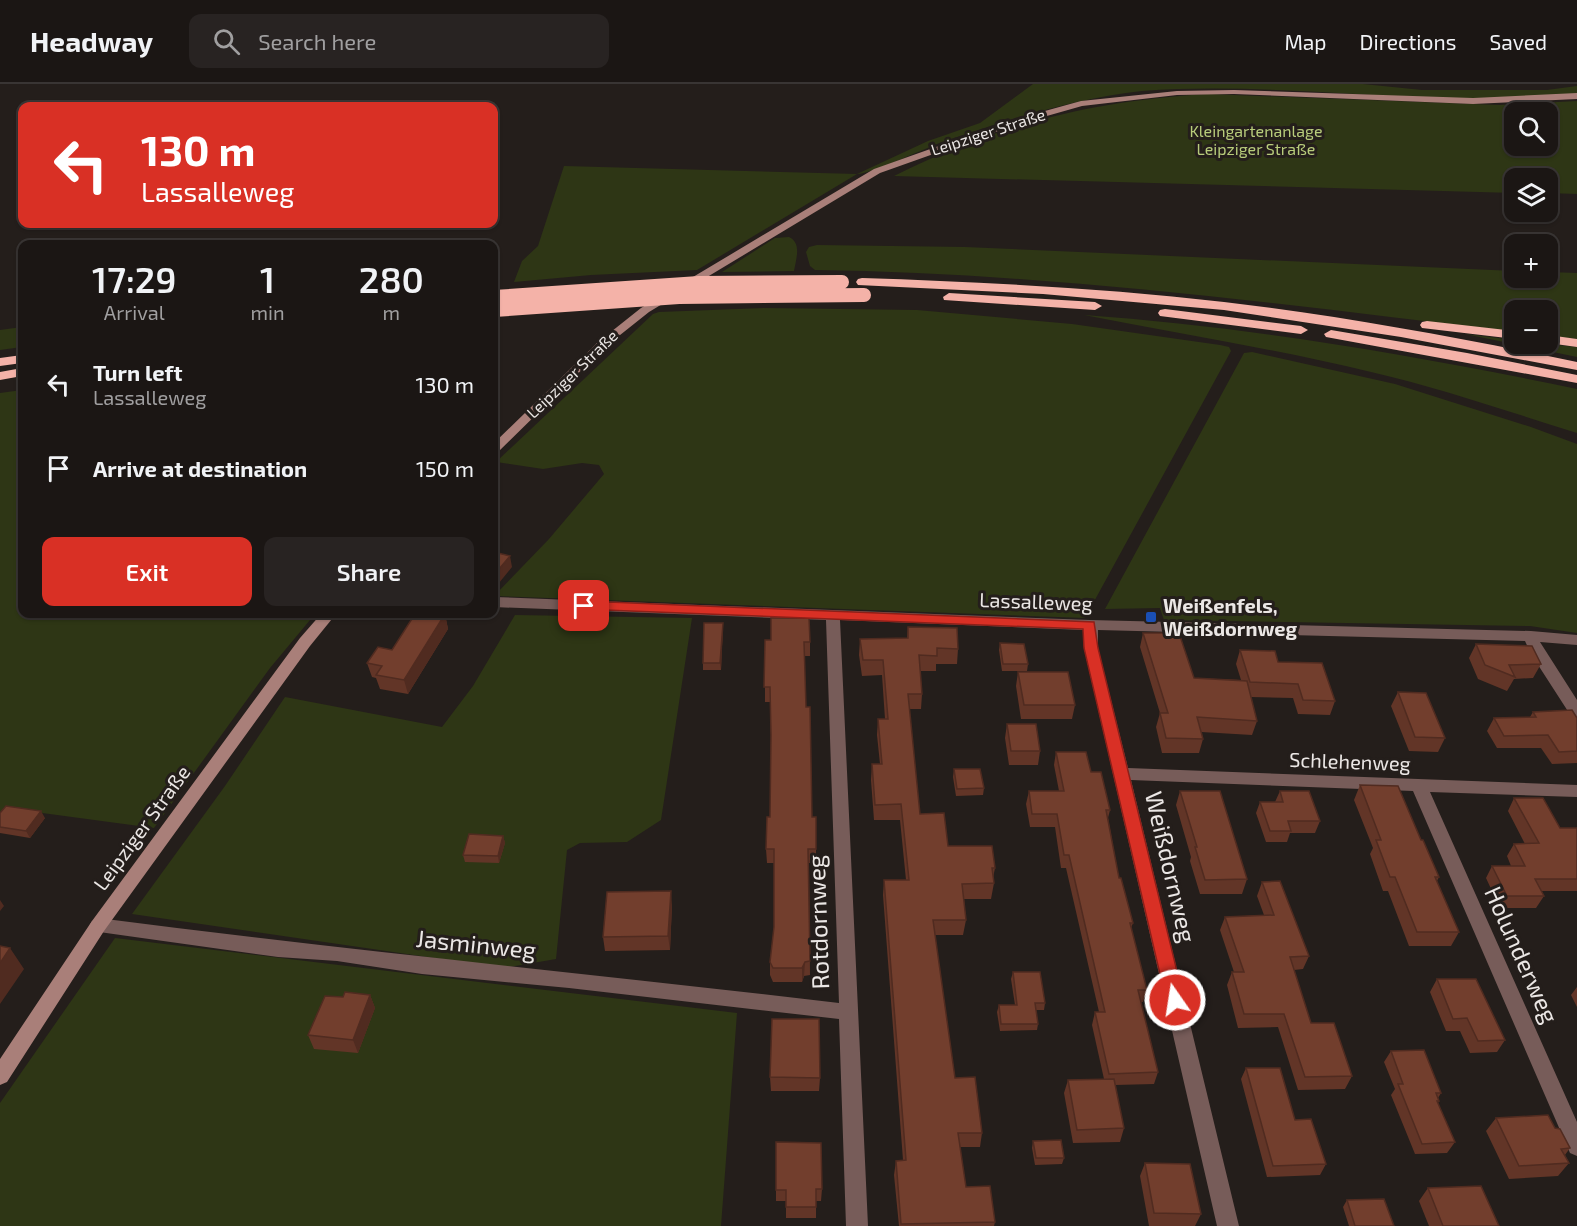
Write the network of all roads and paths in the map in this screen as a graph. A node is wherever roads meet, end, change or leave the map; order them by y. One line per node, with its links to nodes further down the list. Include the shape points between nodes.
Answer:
1 (1577, 96): 15 (street, Leipziger Straße, via 1473,101 1177,93 1081,104 1012,123 877,171 652,305 601,345)
2 (863, 288): 3 (highway, bridge, via 699,283); 4 (highway, via 1041,289); 5 (highway, bridge); 14 (highway, via 1222,319 1361,339)
3 (498, 297)
4 (1222, 306): 6 (highway, via 1254,304); 11 (highway, via 1420,335)
5 (498, 310)
6 (1504, 335)
7 (1558, 340): 8 (highway)
8 (1577, 343)
9 (18, 360): 10 (highway)
10 (0, 362)
11 (1577, 366)
12 (18, 373): 13 (highway)
13 (0, 376)
14 (1577, 380)
15 (498, 445)
16 (498, 602): 17 (street, Lassalleweg)
17 (833, 615): 19 (street, Lassalleweg); 27 (street, Rotdornweg)
18 (326, 618): 26 (street, Leipziger Straße)
19 (1090, 625): 20 (street, Lassalleweg); 23 (street, Weißdornweg, via 1091,648)
20 (1531, 636): 21 (street, Lassalleweg); 22 (street)
21 (1577, 640)
22 (1577, 712)
23 (1122, 774): 24 (street, Schlehenweg); 31 (street, Weißdornweg)
24 (1419, 786): 25 (street, Schlehenweg); 29 (street, Holunderweg)
25 (1577, 791)
26 (98, 926): 27 (street, Jasminweg); 28 (street, Leipziger Straße)
27 (849, 1012): 30 (street, Rotdornweg)
28 (0, 1076)
29 (1577, 1146)
30 (857, 1226)
31 (1228, 1226)

